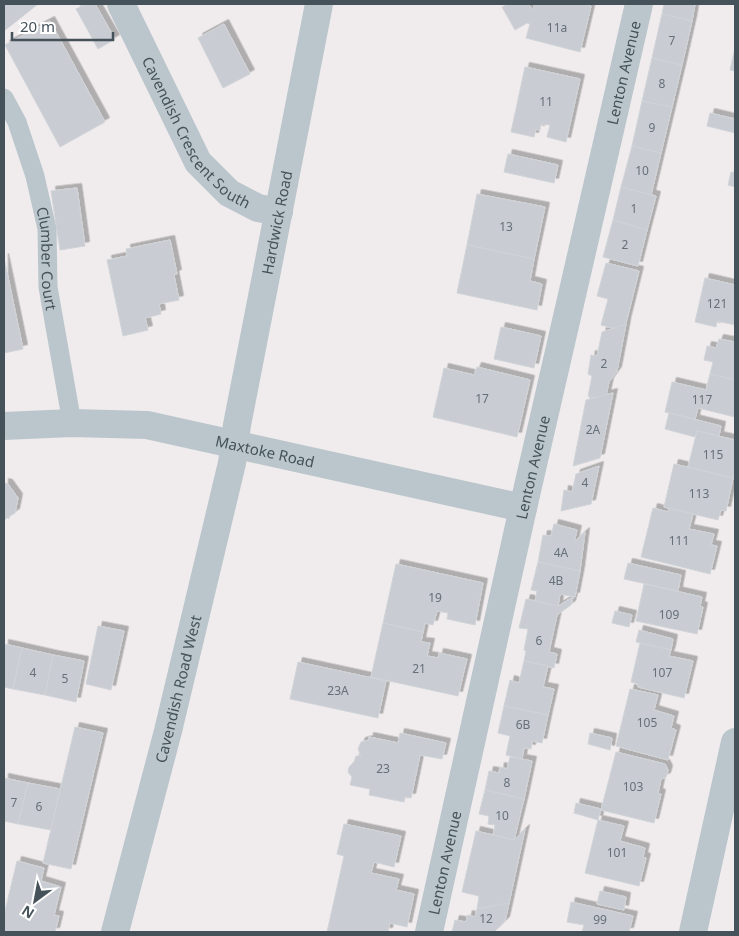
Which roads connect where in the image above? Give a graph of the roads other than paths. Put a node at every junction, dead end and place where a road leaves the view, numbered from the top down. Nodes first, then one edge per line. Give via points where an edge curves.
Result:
1 (121, 4) edge
2 (319, 4) edge
3 (639, 4) edge
4 (4, 98) edge
5 (279, 212) junction
6 (72, 423) junction
7 (4, 426) edge
8 (234, 444) junction
9 (523, 508) junction
10 (735, 742) edge
11 (115, 932) edge
12 (429, 932) edge
13 (693, 932) edge

1 - 5 street, Cavendish Crescent South via 198,162 229,193 258,208
2 - 5 street, Hardwick Road
3 - 9 street, Lenton Avenue
4 - 6 lane, Clumber Court via 17,122 35,176 47,229 48,287
5 - 8 street, Hardwick Road
6 - 7 street, Maxtoke Road
6 - 8 street, Maxtoke Road via 147,425
8 - 9 street, Maxtoke Road
8 - 11 street, Cavendish Road West via 168,731
9 - 12 street, Lenton Avenue
10 - 13 street

